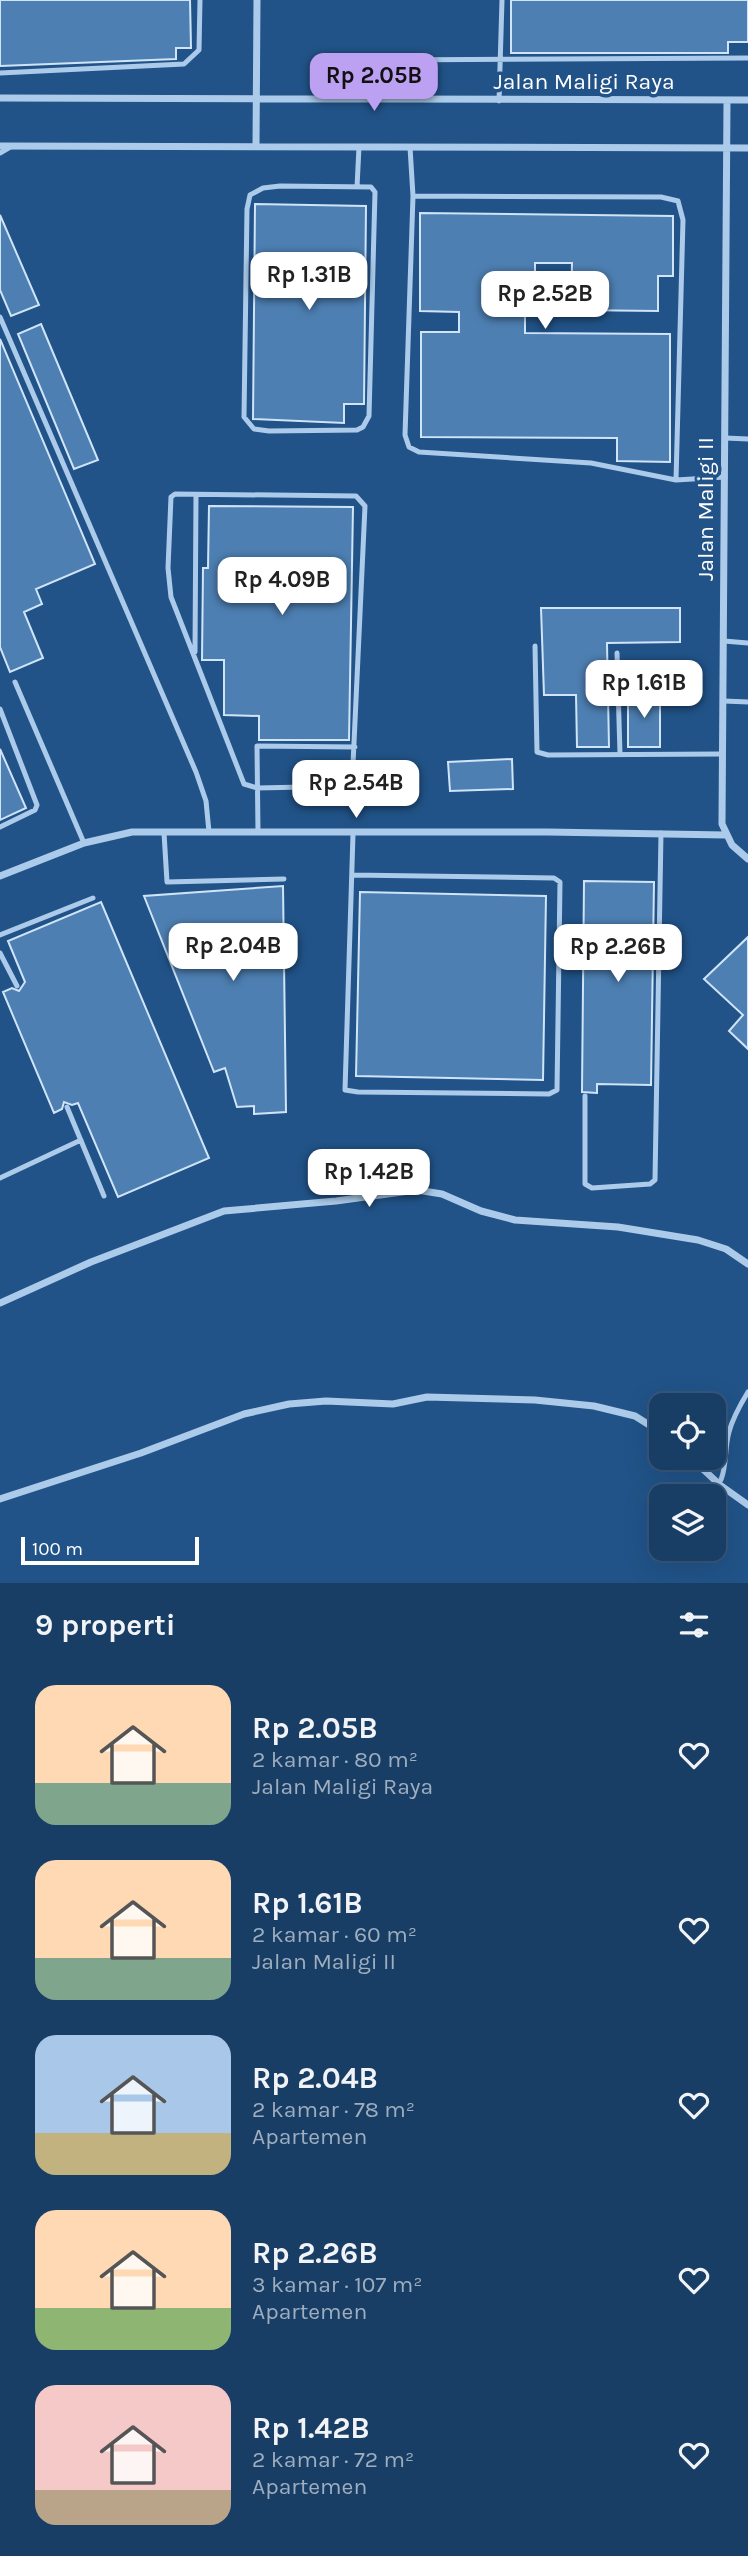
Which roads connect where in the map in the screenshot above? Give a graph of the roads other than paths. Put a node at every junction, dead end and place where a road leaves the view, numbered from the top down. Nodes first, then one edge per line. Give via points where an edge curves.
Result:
1 (200, 0) edge
2 (257, 0) edge
3 (502, 0) edge
4 (748, 58) edge
5 (500, 59) junction
6 (390, 60) dead end
7 (0, 73) edge
8 (255, 97) junction
9 (0, 98) edge
10 (748, 100) edge
11 (499, 101) junction
12 (727, 101) junction
13 (0, 146) edge
14 (13, 146) junction
15 (256, 146) junction
16 (359, 147) junction
17 (410, 147) junction
18 (748, 148) edge
19 (727, 149) junction
20 (0, 153) edge
21 (357, 187) junction
22 (413, 196) junction
23 (0, 317) edge
24 (724, 438) junction
25 (748, 439) edge
26 (725, 477) junction
27 (676, 480) junction
28 (196, 495) junction
29 (724, 641) junction
30 (748, 643) edge
31 (535, 646) dead end
32 (617, 653) dead end
33 (195, 656) junction
34 (15, 682) dead end
35 (723, 701) junction
36 (748, 702) edge
37 (0, 709) edge
38 (355, 747) junction
39 (620, 754) junction
40 (722, 754) junction
41 (257, 788) junction
42 (0, 827) edge
43 (209, 832) junction
44 (258, 832) junction
45 (164, 833) junction
46 (660, 833) junction
47 (353, 834) junction
48 (725, 835) junction
49 (84, 843) junction
50 (748, 859) edge
51 (352, 875) junction
52 (0, 876) edge
53 (284, 879) dead end
54 (93, 898) dead end
55 (0, 935) edge
56 (0, 953) edge
57 (17, 986) dead end
58 (585, 1096) dead end
59 (67, 1107) dead end
60 (81, 1140) junction
61 (0, 1178) edge
62 (104, 1196) dead end
63 (748, 1264) edge
64 (0, 1303) edge
65 (748, 1392) edge
66 (649, 1425) edge
67 (704, 1470) edge
68 (719, 1484) edge
69 (720, 1484) edge
70 (726, 1489) edge
71 (0, 1499) edge
72 (748, 1505) edge

1 - 7 lane via 199,50 184,64
2 - 8 street
3 - 5 lane
4 - 5 lane
5 - 6 lane
5 - 11 lane
8 - 9 street, Jalan Maligi Raya
8 - 11 street, Jalan Maligi Raya
8 - 15 street
10 - 12 street, Jalan Maligi Raya
11 - 12 street, Jalan Maligi Raya
12 - 19 street, Jalan Maligi II
13 - 14 street
14 - 15 street
14 - 20 lane
15 - 16 street
16 - 17 street
16 - 21 lane
17 - 19 street
17 - 22 lane
18 - 19 street
19 - 24 street, Jalan Maligi II
21 - 21 lane via 280,186 250,195 243,407 244,417 254,429 357,430 369,416 376,197 371,187
22 - 27 lane via 405,435 409,447 419,452 590,463
22 - 27 lane via 661,197 678,201 683,220
23 - 43 lane via 196,772 206,801
24 - 25 lane
24 - 26 street, Jalan Maligi II
26 - 27 lane
26 - 29 street, Jalan Maligi II
28 - 33 lane
28 - 33 lane via 172,497 168,540 168,585
28 - 38 lane via 356,496 362,500
29 - 30 lane
29 - 35 street, Jalan Maligi II
31 - 39 lane via 537,752
32 - 39 lane
33 - 41 lane via 239,775 244,784
34 - 49 lane
35 - 36 lane
35 - 40 street, Jalan Maligi II
37 - 42 lane via 37,805
38 - 41 lane via 354,781 348,788
38 - 41 lane via 257,746
39 - 40 lane
40 - 48 street, Jalan Maligi II
41 - 44 lane
43 - 44 street
43 - 45 street
44 - 47 street
45 - 49 street via 132,832
45 - 53 lane via 167,882
46 - 47 street
46 - 48 street
46 - 58 lane via 655,1180 650,1184 592,1188 585,1184
47 - 51 lane
48 - 50 street
49 - 52 street
51 - 51 lane via 554,878 560,882 557,1090 549,1094 345,1090
54 - 55 lane
56 - 57 lane
59 - 60 lane
60 - 61 lane
60 - 62 lane
63 - 64 street via 726,1249 698,1240 618,1227 515,1220 417,1190 224,1211
65 - 69 lane via 728,1434
66 - 71 street via 635,1416 594,1406 535,1400 427,1397 393,1404 289,1404 244,1413
67 - 68 street
70 - 72 street

